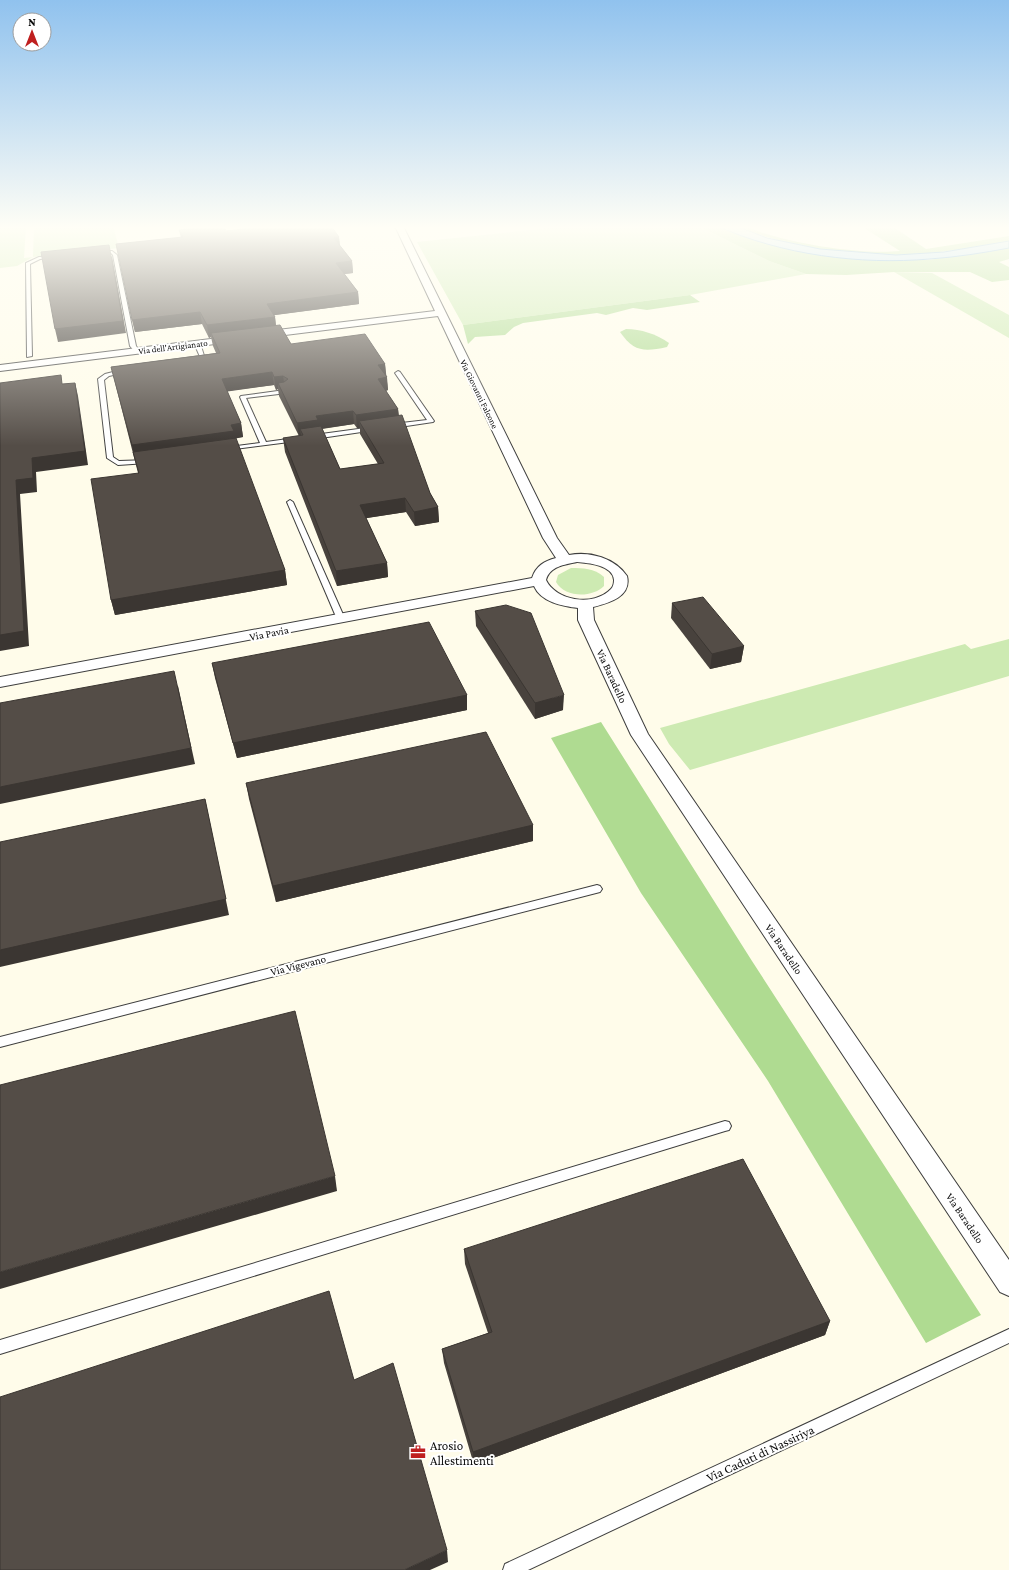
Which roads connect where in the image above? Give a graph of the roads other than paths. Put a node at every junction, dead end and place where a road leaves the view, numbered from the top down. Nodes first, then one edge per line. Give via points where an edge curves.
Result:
1 (28, 299) edge
2 (124, 299) edge
3 (434, 299) edge
4 (440, 313) junction
5 (197, 344) junction
6 (137, 351) junction
7 (29, 356) dead end
8 (189, 363) edge
9 (0, 368) edge
10 (135, 370) edge
11 (398, 373) dead end
12 (285, 392) edge
13 (386, 427) edge
14 (378, 428) edge
15 (310, 438) edge
16 (302, 439) edge
17 (264, 444) junction
18 (225, 450) edge
19 (154, 460) edge
20 (290, 502) dead end
21 (564, 559) junction
22 (537, 581) junction
23 (584, 603) junction
24 (341, 619) junction
25 (0, 682) edge
26 (597, 889) dead end
27 (0, 1042) edge
28 (725, 1126) dead end
29 (1009, 1283) edge
30 (1009, 1336) edge
31 (0, 1347) edge
32 (511, 1570) edge

1 - 7 lane
2 - 6 lane via 133,346
3 - 4 street, Via Giovanni Falcone
4 - 5 street, Via dell'Artigianato
4 - 21 street, Via Giovanni Falcone via 550,538
5 - 6 street, Via dell'Artigianato
5 - 8 lane via 204,361
6 - 9 street, Via dell'Artigianato
10 - 19 lane via 107,375 101,379 110,458 118,463
11 - 13 lane via 432,421
12 - 17 lane via 243,397
14 - 15 lane
16 - 17 lane
17 - 18 lane
20 - 24 lane
21 - 22 street via 552,562 544,568 538,574
21 - 23 street via 604,562 620,575 622,583 611,597
22 - 23 street via 541,589 553,597 571,603
22 - 24 street, Via Pavia
23 - 29 street, Via Baradello via 586,620 640,735
24 - 25 street, Via Pavia
26 - 27 lane, Via Vigevano
28 - 31 lane
30 - 32 lane, Via Caduti di Nassiriya

